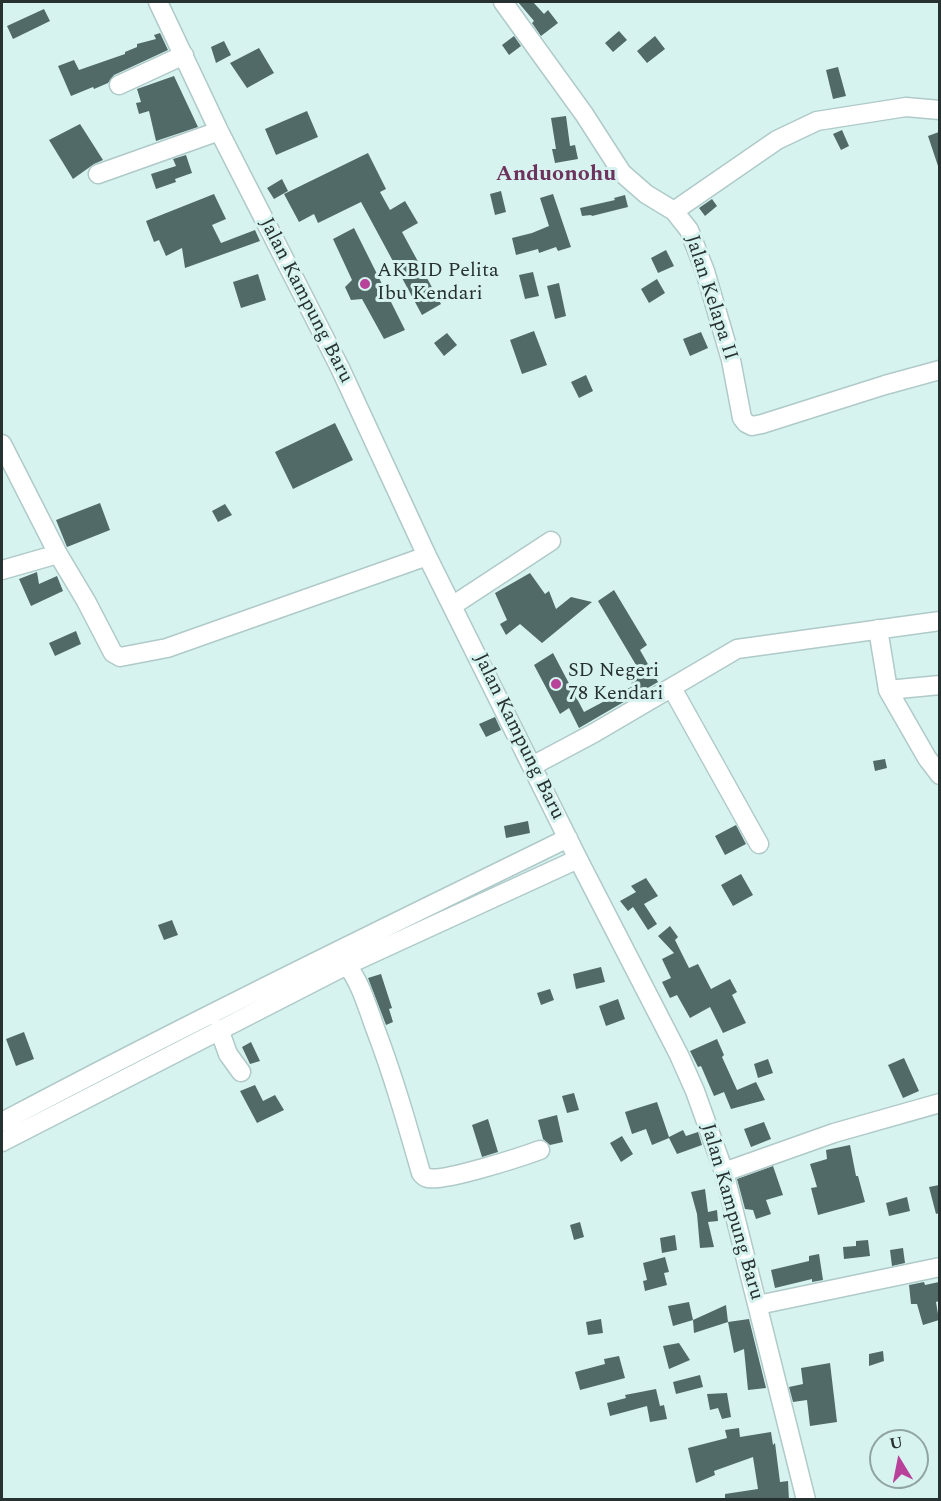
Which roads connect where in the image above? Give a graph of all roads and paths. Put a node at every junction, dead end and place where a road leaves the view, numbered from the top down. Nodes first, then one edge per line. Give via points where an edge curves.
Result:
1 (158, 2) edge
2 (503, 2) edge
3 (184, 55) junction
4 (119, 85) dead end
5 (939, 110) edge
6 (219, 131) junction
7 (98, 174) dead end
8 (674, 211) junction
9 (939, 370) edge
10 (2, 444) edge
11 (551, 542) dead end
12 (58, 554) junction
13 (427, 556) junction
14 (2, 570) edge
15 (452, 606) junction
16 (939, 621) edge
17 (879, 629) junction
18 (939, 685) edge
19 (672, 687) junction
20 (888, 690) junction
21 (933, 757) edge
22 (532, 766) junction
23 (939, 775) edge
24 (568, 838) junction
25 (759, 844) dead end
26 (578, 859) junction
27 (347, 965) junction
28 (219, 1029) junction
29 (241, 1072) dead end
30 (939, 1102) edge
31 (2, 1122) edge
32 (2, 1142) edge
33 (540, 1150) dead end
34 (724, 1172) junction
35 (939, 1266) edge
36 (758, 1305) junction
37 (806, 1500) edge

1 - 3 street, Jalan Kampung Baru
2 - 8 street, Jalan Kelapa II via 589,120 622,173
3 - 4 street
3 - 6 street, Jalan Kampung Baru
5 - 8 street via 906,107 817,121 777,140
6 - 7 street
6 - 13 street, Jalan Kampung Baru via 340,368
8 - 9 street, Jalan Kelapa II via 689,230 705,271 746,423 762,424
10 - 12 street
11 - 15 street
12 - 13 street via 113,653 120,657 167,648
12 - 14 street
13 - 15 street, Jalan Kampung Baru
15 - 22 street, Jalan Kampung Baru
16 - 17 street
17 - 19 street via 737,649
17 - 20 street
18 - 20 street
19 - 22 street
19 - 25 street
20 - 21 street
21 - 23 street
22 - 24 street, Jalan Kampung Baru
24 - 26 street, Jalan Kampung Baru
24 - 31 street
26 - 27 street
26 - 34 street, Jalan Kampung Baru via 679,1055
27 - 28 street
27 - 33 street via 381,1043 424,1177 441,1178
28 - 29 street via 228,1054
28 - 32 street
30 - 34 street via 834,1133
34 - 36 street, Jalan Kampung Baru
35 - 36 street
36 - 37 street, Jalan Kampung Baru

